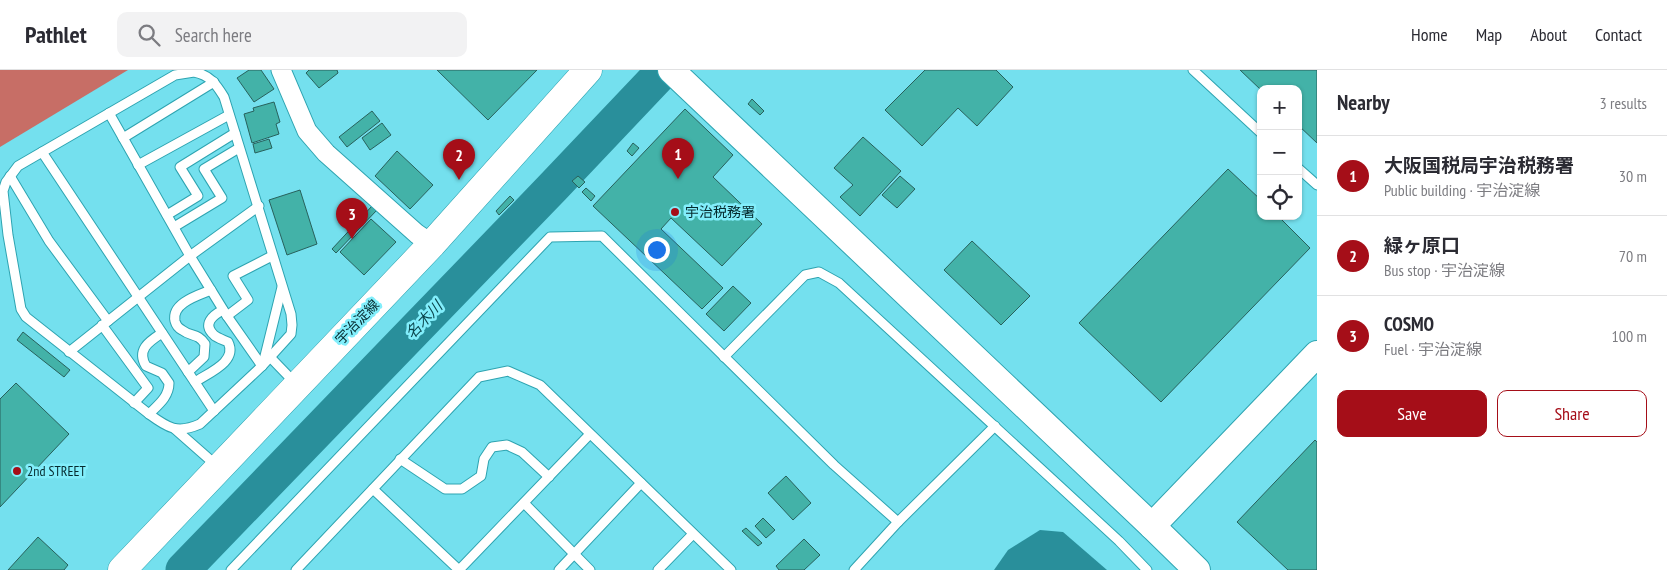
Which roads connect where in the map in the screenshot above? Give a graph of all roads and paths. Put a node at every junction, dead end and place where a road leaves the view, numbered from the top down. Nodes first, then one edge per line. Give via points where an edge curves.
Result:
1 (281, 70) edge
2 (588, 70) edge
3 (1193, 70) edge
4 (676, 75) edge
5 (214, 82) junction
6 (109, 113) junction
7 (229, 114) junction
8 (1258, 130) edge
9 (235, 133) junction
10 (123, 138) junction
11 (239, 148) junction
12 (42, 152) junction
13 (138, 165) junction
14 (1302, 172) edge
15 (10, 176) junction
16 (1317, 185) edge
17 (258, 206) junction
18 (167, 215) junction
19 (174, 227) junction
20 (432, 244) junction
21 (190, 256) junction
22 (272, 256) junction
23 (282, 287) junction
24 (211, 290) junction
25 (139, 297) junction
26 (225, 313) junction
27 (105, 323) junction
28 (162, 332) junction
29 (69, 352) junction
30 (1317, 354) edge
31 (270, 357) junction
32 (724, 357) junction
33 (262, 366) junction
34 (188, 372) junction
35 (195, 382) junction
36 (297, 385) junction
37 (134, 403) junction
38 (214, 411) junction
39 (149, 414) junction
40 (995, 426) junction
41 (175, 429) junction
42 (590, 434) junction
43 (400, 459) junction
44 (219, 468) junction
45 (549, 477) junction
46 (641, 482) junction
47 (373, 488) junction
48 (524, 503) junction
49 (898, 522) junction
50 (1152, 526) junction
51 (694, 534) junction
52 (574, 555) junction
53 (122, 570) edge
54 (231, 570) edge
55 (296, 570) edge
56 (459, 570) edge
57 (559, 570) edge
58 (590, 570) edge
59 (658, 570) edge
60 (731, 570) edge
61 (854, 570) edge
62 (1147, 570) edge
63 (1197, 570) edge

1 - 20 street via 307,130 326,153
2 - 20 main road, 宇治淀線
3 - 8 lane
4 - 50 street
5 - 6 lane via 201,73 175,74
5 - 7 lane via 224,97
5 - 10 lane
6 - 10 lane
6 - 12 lane
7 - 9 lane
7 - 13 lane
9 - 11 lane
9 - 18 lane via 180,167 198,196
10 - 13 lane
11 - 17 lane
11 - 19 lane via 204,169 222,198
12 - 15 lane via 18,166
12 - 25 lane
13 - 18 lane
14 - 16 lane
15 - 27 lane via 49,241
15 - 29 lane via 3,192 21,309 32,323
17 - 21 lane
17 - 22 lane
18 - 19 lane
19 - 21 lane
20 - 36 main road, 宇治淀線
21 - 24 lane
21 - 25 lane
22 - 23 lane
22 - 26 lane via 233,276 248,300
23 - 31 lane via 291,314 291,334
23 - 33 lane
24 - 26 lane
24 - 34 lane via 186,300 174,317 181,330 205,344 204,357
25 - 27 lane
25 - 28 lane
26 - 33 lane
26 - 35 lane via 213,316 209,323 215,336 228,342 230,354 224,363
27 - 29 lane
27 - 37 lane via 148,388
28 - 34 lane
28 - 39 lane via 142,350 146,366 162,374 169,383 166,396
29 - 37 lane
30 - 50 street
31 - 33 lane
31 - 36 lane
32 - 40 lane via 805,275 819,272 839,282
32 - 49 lane via 834,465
32 - 54 lane via 602,236 550,237
33 - 38 lane
34 - 35 lane
35 - 38 lane
36 - 44 main road, 宇治淀線
37 - 39 lane
38 - 41 lane via 200,424 188,429
39 - 41 lane via 164,426
40 - 49 lane
40 - 62 lane
41 - 44 lane
42 - 43 lane via 540,385 508,371 479,377
42 - 45 lane
42 - 46 lane
43 - 45 lane via 445,489 462,489 481,476 484,459 492,447 507,445 522,452
43 - 47 lane
44 - 53 main road, 宇治淀線
45 - 48 lane
46 - 51 lane
46 - 52 lane
47 - 55 lane
47 - 56 lane
48 - 52 lane
48 - 56 lane
49 - 61 lane
50 - 63 street
51 - 59 lane
51 - 60 lane
52 - 57 lane
52 - 58 lane

